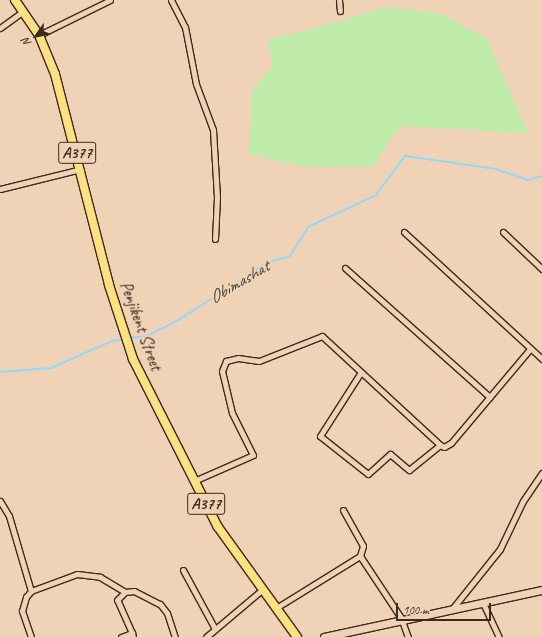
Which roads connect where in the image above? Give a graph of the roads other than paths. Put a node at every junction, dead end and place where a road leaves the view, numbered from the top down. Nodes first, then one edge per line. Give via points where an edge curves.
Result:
1 (15, 0) edge
2 (110, 0) edge
3 (171, 0) edge
4 (339, 0) edge
5 (24, 11) junction
6 (340, 11) dead end
7 (0, 28) edge
8 (39, 35) junction
9 (81, 169) junction
10 (0, 189) edge
11 (404, 232) dead end
12 (503, 232) dead end
13 (215, 239) dead end
14 (345, 268) dead end
15 (542, 269) edge
16 (530, 349) junction
17 (542, 359) edge
18 (361, 372) junction
19 (490, 397) junction
20 (440, 445) junction
21 (542, 473) edge
22 (194, 481) junction
23 (0, 501) edge
24 (342, 510) dead end
25 (360, 556) junction
26 (183, 570) dead end
27 (263, 589) junction
28 (542, 590) edge
29 (31, 591) junction
30 (125, 592) junction
31 (483, 603) junction
32 (276, 608) junction
33 (452, 609) junction
34 (401, 618) junction
35 (215, 629) junction
36 (133, 635) edge
37 (31, 637) edge
38 (121, 637) edge
39 (175, 637) edge
40 (206, 637) edge
41 (297, 637) edge
42 (324, 637) edge
43 (408, 637) edge
44 (500, 637) edge

1 - 5 main road, Penjikent Street / A377
2 - 8 street
3 - 13 street via 185,27 196,84 214,130 217,197
4 - 6 street
5 - 7 street
5 - 8 main road, Penjikent Street / A377
8 - 9 main road, Penjikent Street / A377 via 56,74
9 - 10 street
9 - 22 main road, Penjikent Street / A377 via 118,315 133,359
11 - 16 street
12 - 15 street
14 - 19 street
16 - 17 street
16 - 19 street
18 - 20 street
18 - 20 street via 320,436 368,474 390,454 409,470
18 - 22 street via 322,336 259,361 251,362 238,358 226,361 222,371 232,413 253,455
19 - 20 street via 451,443 444,447
21 - 33 street via 523,501 500,549
22 - 27 main road, Penjikent Street / A377 via 218,527
23 - 29 street via 9,516
24 - 25 street via 363,546
25 - 32 street
25 - 34 street
26 - 35 street
27 - 32 main road, Penjikent Street / A377
27 - 35 street
28 - 31 main road
29 - 30 street via 77,574 100,577
29 - 37 street via 26,597 22,611
30 - 36 street via 117,600
30 - 39 street via 134,591 160,604 167,613
31 - 33 main road
31 - 44 street
32 - 41 main road, Penjikent Street / A377
33 - 34 main road
34 - 42 main road
34 - 43 street
35 - 40 street
36 - 38 street

